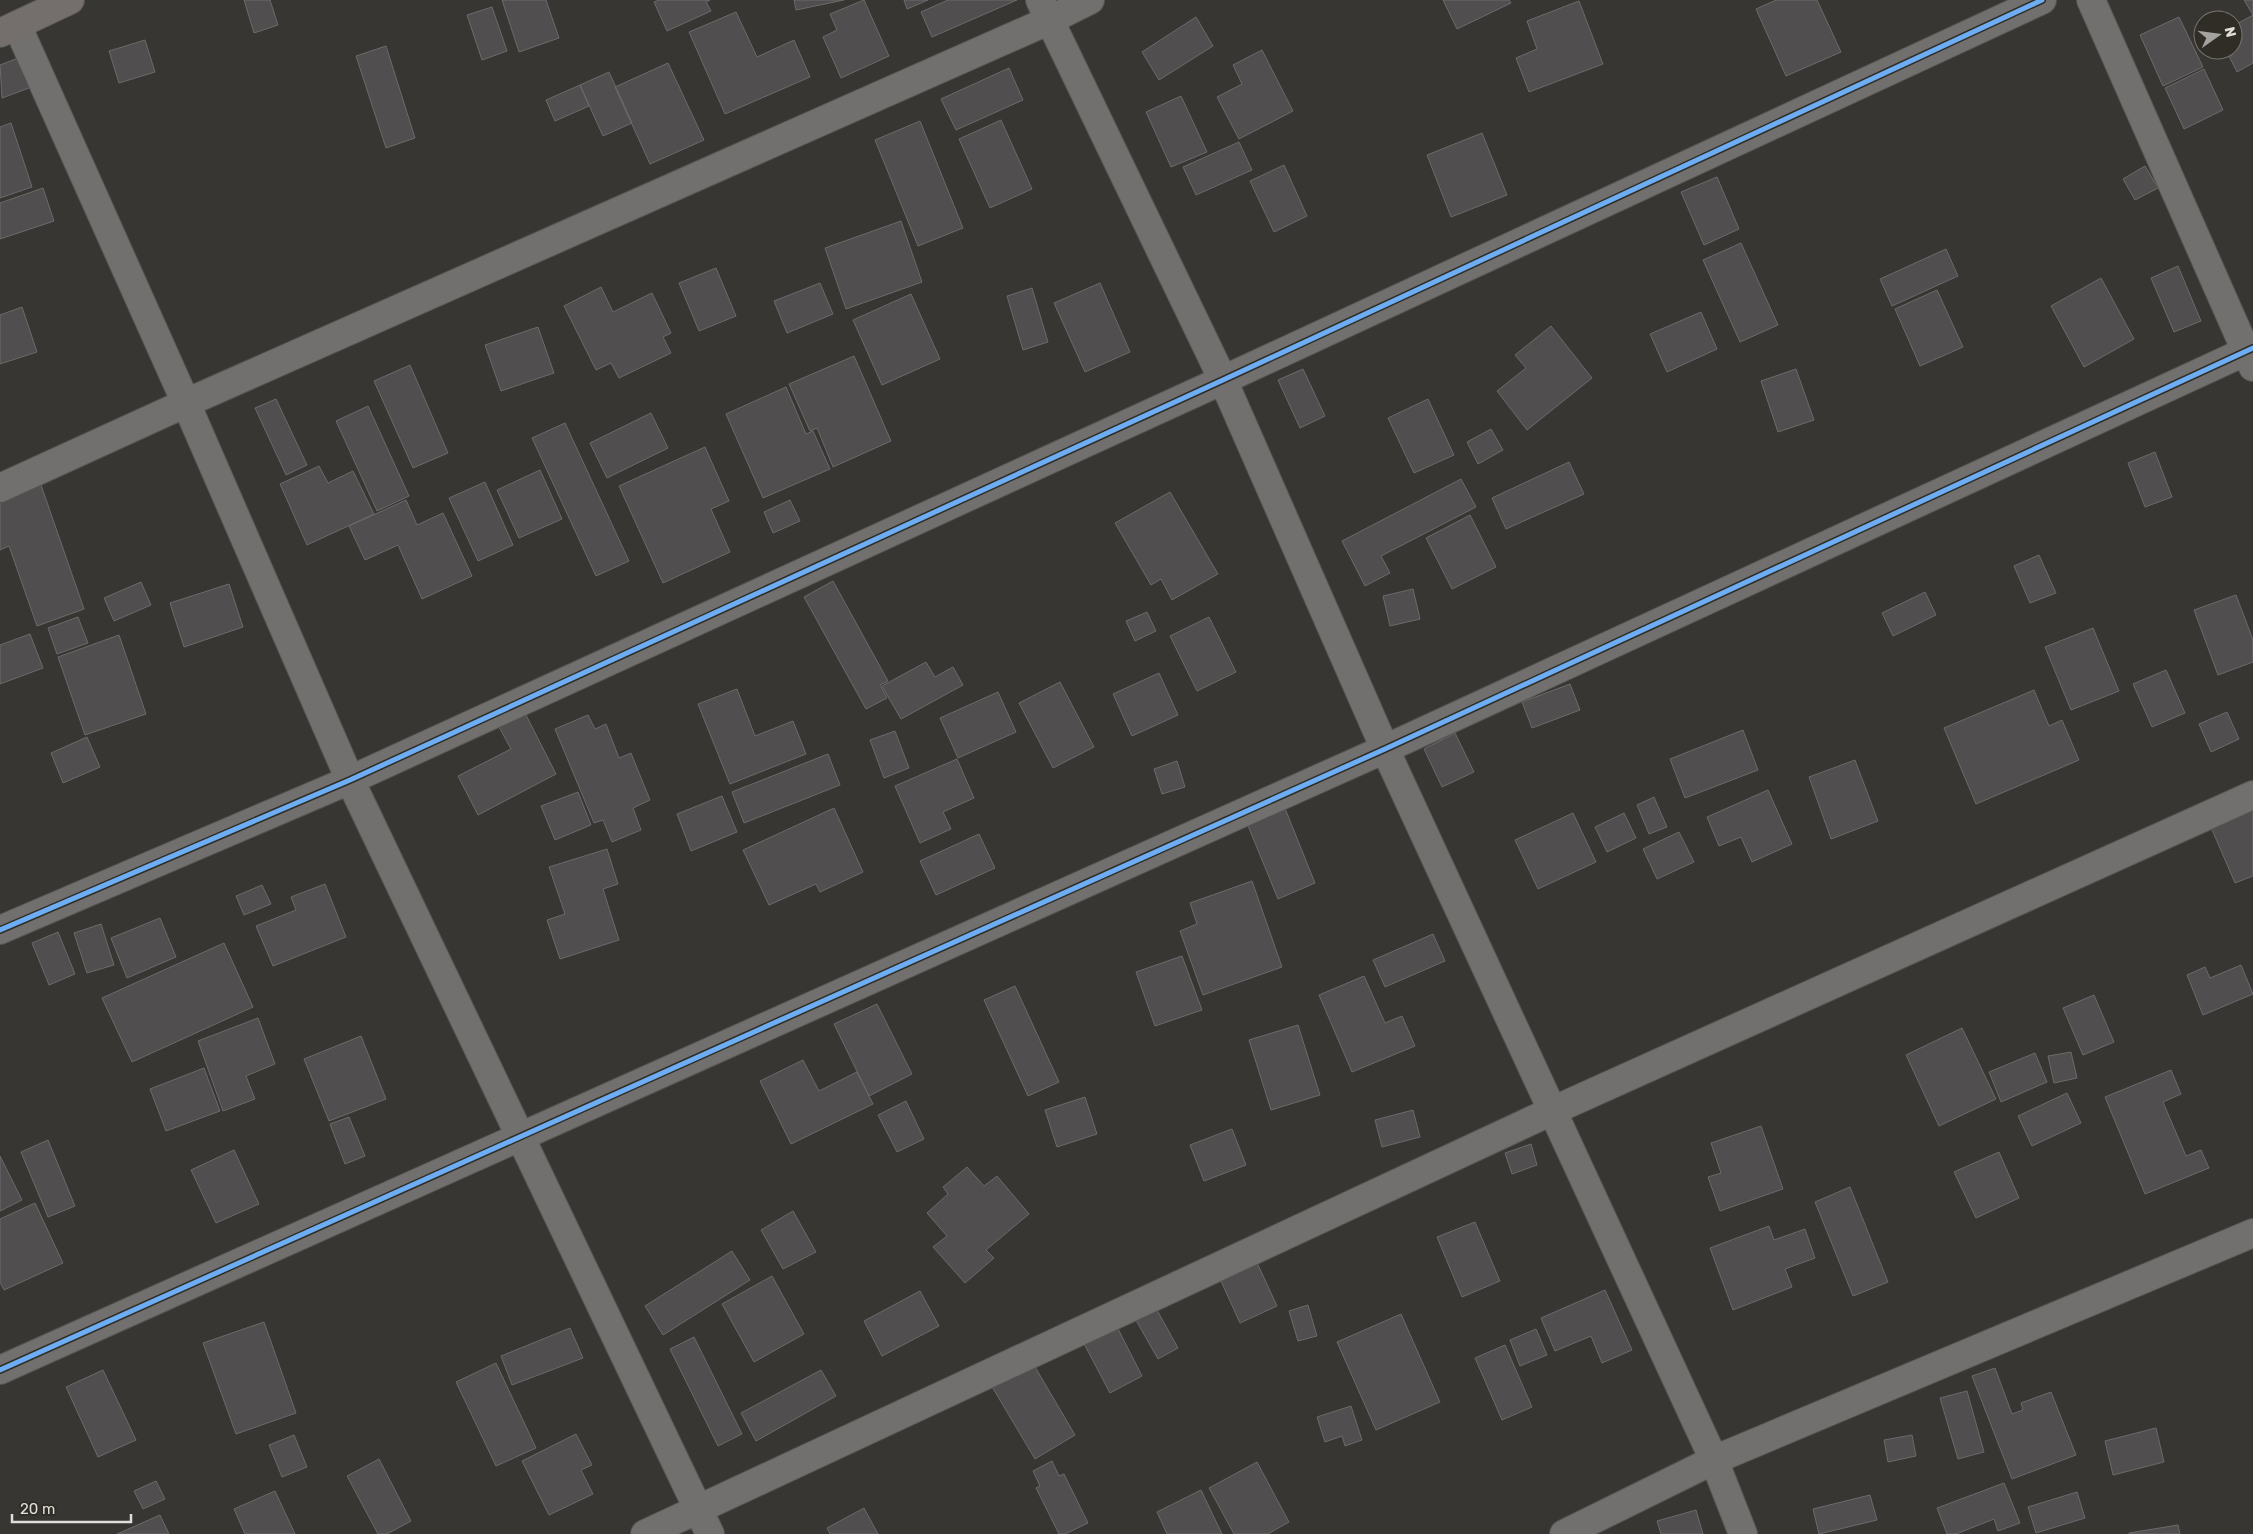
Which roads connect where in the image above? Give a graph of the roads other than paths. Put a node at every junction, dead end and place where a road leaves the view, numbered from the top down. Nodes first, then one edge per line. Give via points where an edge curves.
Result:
1 (68, 0) edge
2 (1090, 0) edge
3 (2042, 0) edge
4 (2091, 0) edge
5 (1045, 10) edge
6 (8, 29) edge
7 (2251, 356) edge
8 (1223, 380) junction
9 (186, 403) junction
10 (0, 488) edge
11 (1385, 749) junction
12 (350, 780) junction
13 (2253, 795) edge
14 (0, 930) edge
15 (1552, 1111) junction
16 (520, 1135) junction
17 (2253, 1234) edge
18 (0, 1370) edge
19 (1714, 1460) junction
20 (705, 1522) edge
21 (645, 1534) edge
22 (1564, 1534) edge
23 (1743, 1534) edge

1 - 6 street
2 - 5 street
3 - 8 street
4 - 7 street
5 - 8 street
5 - 9 street
6 - 9 street
7 - 11 street
8 - 11 street
8 - 12 street
9 - 10 street
9 - 12 street
11 - 15 street
11 - 16 street
12 - 14 street
12 - 16 street
13 - 15 street
15 - 19 street
15 - 20 street
16 - 18 street
16 - 20 street
17 - 19 street
19 - 22 street
19 - 23 street
20 - 21 street

